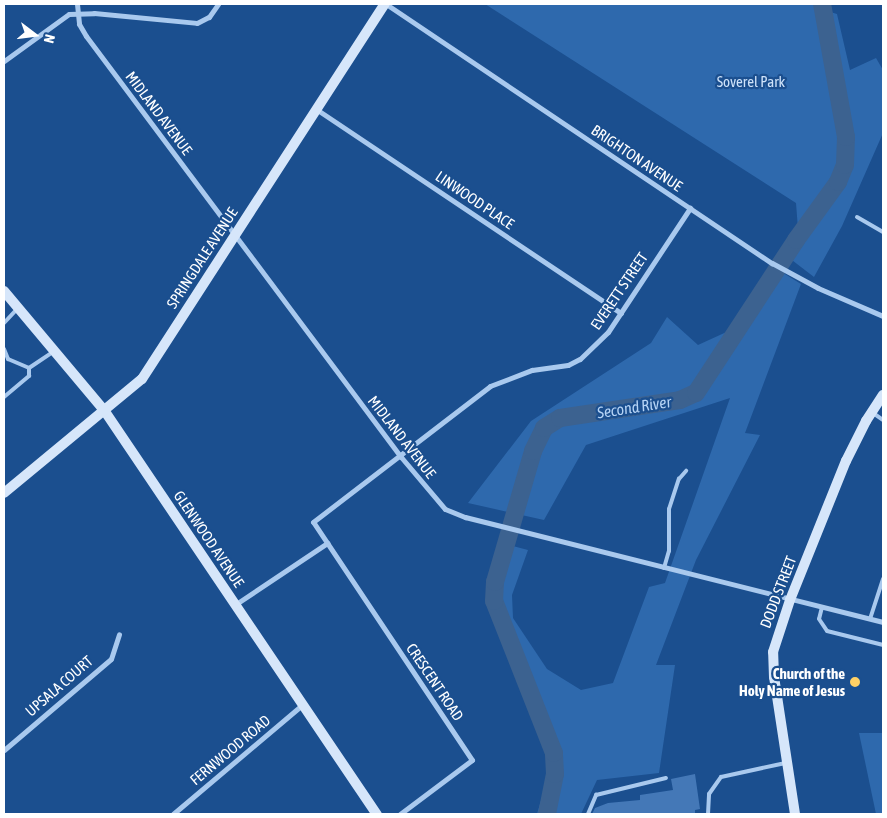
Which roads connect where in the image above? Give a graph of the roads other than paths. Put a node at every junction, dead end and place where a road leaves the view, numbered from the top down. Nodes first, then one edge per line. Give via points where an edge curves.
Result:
1 (77, 4) edge
2 (218, 4) edge
3 (385, 4) edge
4 (77, 12) junction
5 (4, 61) edge
6 (316, 108) junction
7 (690, 208) junction
8 (858, 217) dead end
9 (883, 232) edge
10 (234, 235) junction
11 (4, 290) edge
12 (18, 308) junction
13 (621, 313) junction
14 (883, 316) edge
15 (4, 323) edge
16 (4, 349) edge
17 (54, 351) junction
18 (29, 368) junction
19 (883, 395) edge
20 (4, 397) edge
21 (104, 410) junction
22 (871, 412) junction
23 (883, 420) edge
24 (401, 457) junction
25 (686, 471) dead end
26 (4, 493) edge
27 (327, 543) junction
28 (664, 568) junction
29 (883, 579) edge
30 (790, 600) junction
31 (236, 604) junction
32 (822, 607) junction
33 (870, 619) junction
34 (883, 622) edge
35 (119, 634) dead end
36 (883, 645) edge
37 (303, 704) junction
38 (4, 750) edge
39 (787, 762) junction
40 (666, 778) dead end
41 (173, 814) edge
42 (377, 814) edge
43 (400, 814) edge
44 (588, 814) edge
45 (708, 814) edge
46 (795, 814) edge

1 - 4 street
2 - 4 street via 209,17 197,24
3 - 6 street, SPRINGDALE AVENUE
3 - 7 street, BRIGHTON AVENUE
4 - 5 street via 62,18
4 - 10 street, MIDLAND AVENUE via 86,36
6 - 10 street, SPRINGDALE AVENUE
6 - 13 street, LINWOOD PLACE
7 - 13 street, EVERETT STREET
7 - 14 street, BRIGHTON AVENUE via 786,272
8 - 9 lane
10 - 21 street, SPRINGDALE AVENUE via 142,379
10 - 24 street, MIDLAND AVENUE
11 - 12 street, GLENWOOD AVENUE
12 - 15 lane
12 - 17 street, GLENWOOD AVENUE
13 - 24 street, EVERETT STREET via 603,337 580,359 568,365 532,370 490,386
16 - 18 lane via 8,359
17 - 18 lane
17 - 21 street, GLENWOOD AVENUE
18 - 20 lane via 29,376
19 - 22 street, DODD STREET
21 - 26 street, SPRINGDALE AVENUE
21 - 31 street, GLENWOOD AVENUE
22 - 23 lane
22 - 30 street, DODD STREET via 852,448
24 - 27 street, EVERETT STREET via 313,522
24 - 28 street, MIDLAND AVENUE via 446,509
25 - 28 lane via 679,479 669,509 668,551
27 - 31 street
27 - 43 street, CRESCENT ROAD via 472,760
28 - 30 street, MIDLAND AVENUE
29 - 33 lane
30 - 32 street, MIDLAND AVENUE
30 - 39 street, DODD STREET via 776,640 773,665
31 - 37 street, GLENWOOD AVENUE
32 - 33 street, MIDLAND AVENUE
32 - 36 lane via 819,619 826,631
33 - 34 street, MIDLAND AVENUE
35 - 38 street, UPSALA COURT via 110,659
37 - 41 street, FERNWOOD ROAD
37 - 42 street, GLENWOOD AVENUE
39 - 45 lane via 720,777 709,794
39 - 46 street, DODD STREET
40 - 44 lane via 596,795

